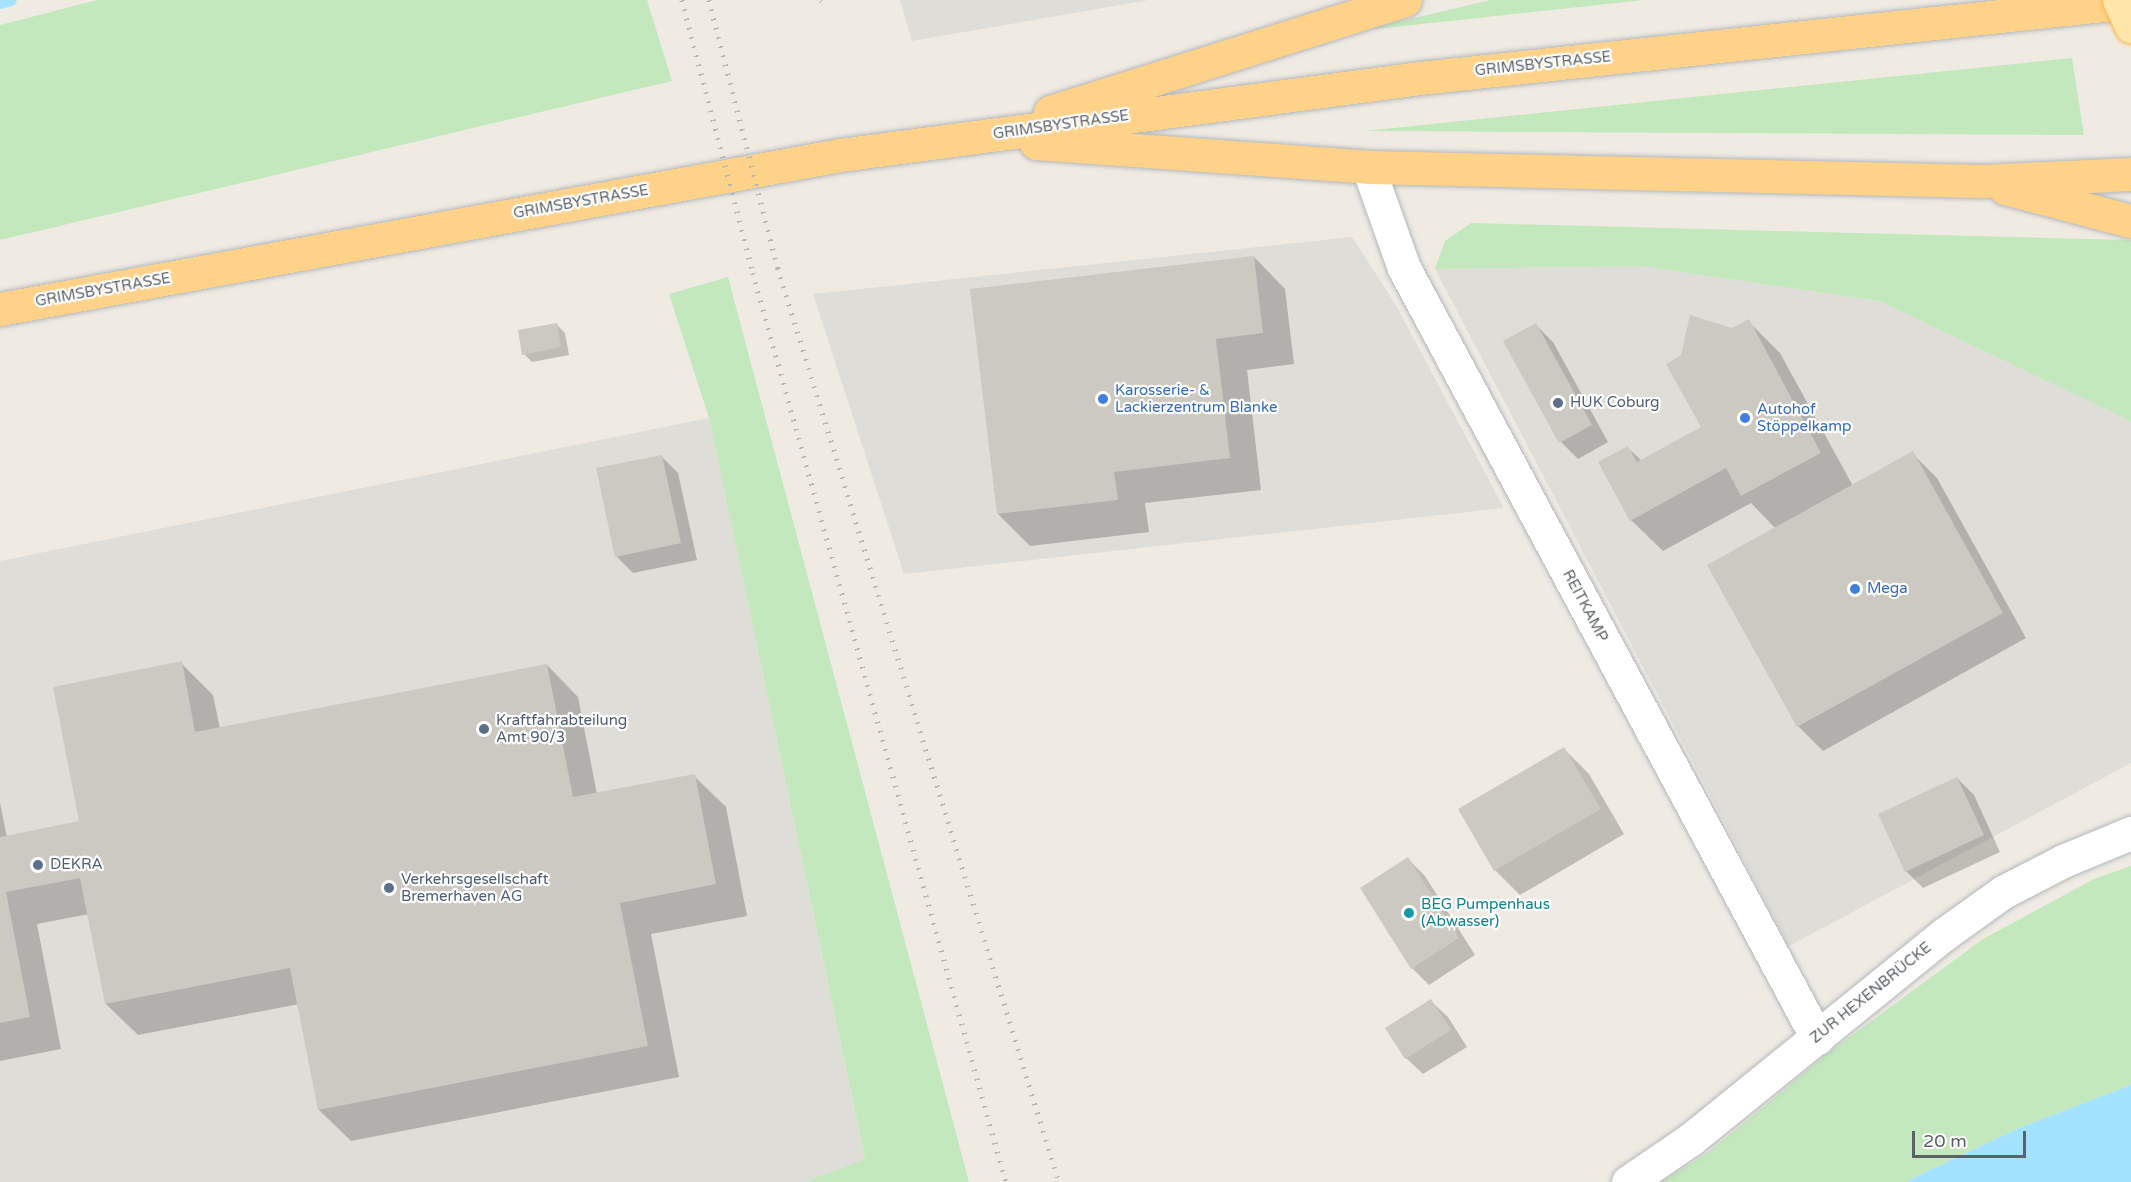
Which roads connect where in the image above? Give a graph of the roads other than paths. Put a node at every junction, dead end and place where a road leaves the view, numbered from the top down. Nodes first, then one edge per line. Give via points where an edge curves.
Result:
1 (1405, 0) edge
2 (2119, 0) edge
3 (2131, 2) edge
4 (2131, 26) edge
5 (965, 138) junction
6 (1368, 167) junction
7 (2131, 174) edge
8 (1983, 181) junction
9 (2131, 221) edge
10 (0, 309) edge
11 (2131, 833) edge
12 (1817, 1038) junction
13 (1628, 1182) edge

1 - 5 highway
2 - 4 main road, bridge
3 - 5 highway, GRIMSBYSTRASSE via 1420,78
5 - 6 highway
5 - 10 highway, GRIMSBYSTRASSE via 840,155
6 - 8 highway
6 - 12 street, REITKAMP via 1404,268
7 - 8 highway
8 - 9 highway
11 - 12 street, ZUR HEXENBRÜCKE via 2063,861 2003,892 1943,935
12 - 13 street, ZUR HEXENBRÜCKE via 1691,1139

